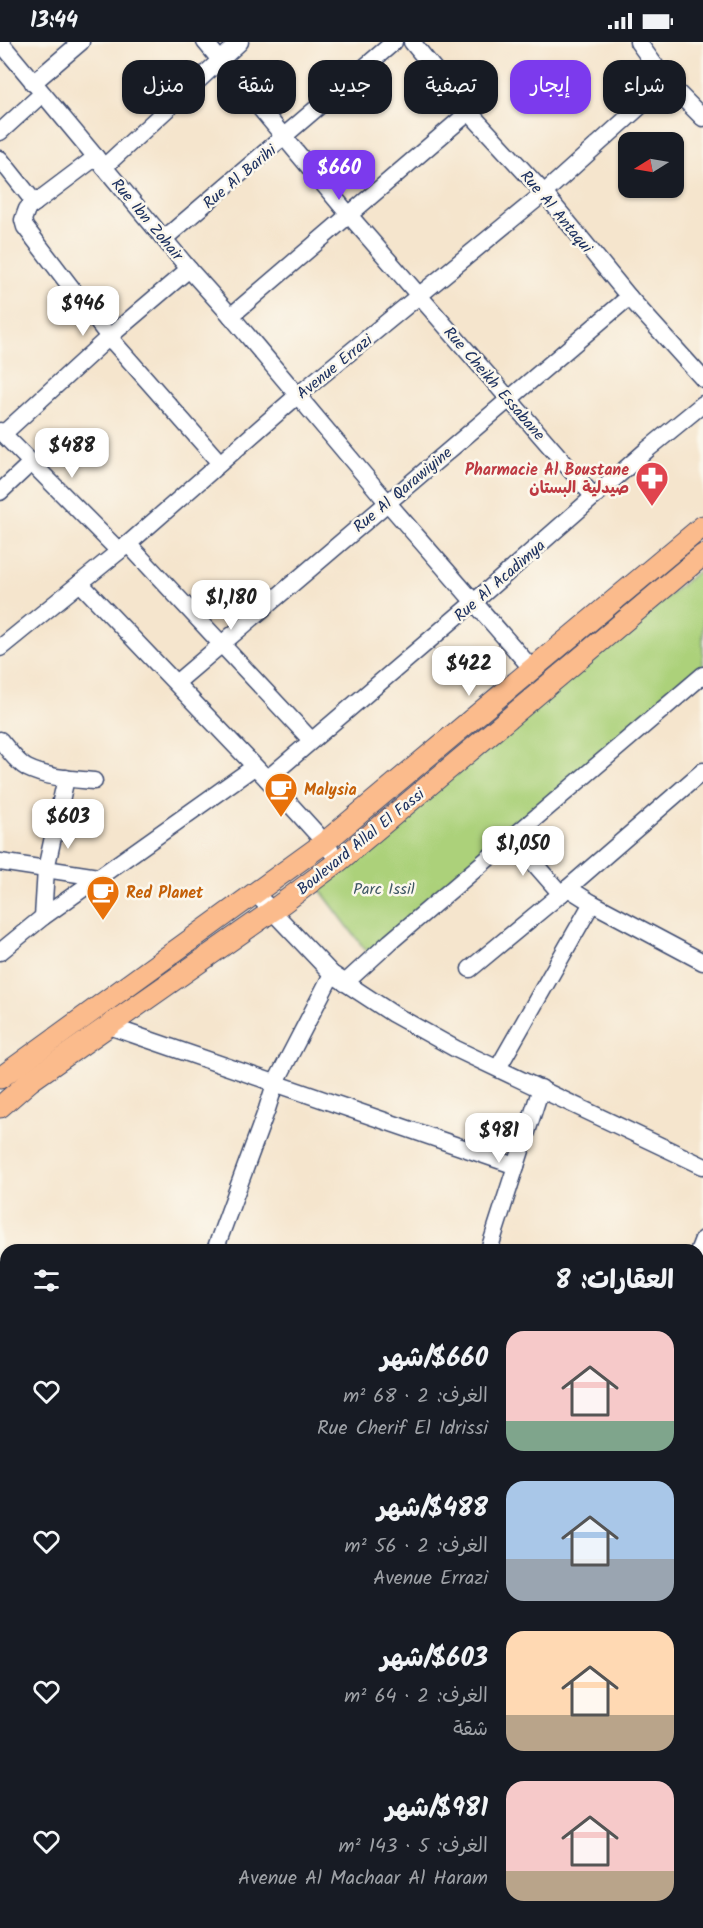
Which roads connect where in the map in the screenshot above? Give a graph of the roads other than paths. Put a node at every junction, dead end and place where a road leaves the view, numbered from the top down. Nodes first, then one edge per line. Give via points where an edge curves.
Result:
1 (0, 42) edge
2 (81, 42) edge
3 (205, 42) edge
4 (240, 42) edge
5 (394, 42) edge
6 (412, 42) edge
7 (638, 42) edge
8 (220, 59) junction
9 (427, 60) edge
10 (651, 60) edge
11 (38, 89) junction
12 (686, 101) edge
13 (467, 114) edge
14 (471, 114) edge
15 (632, 114) edge
16 (703, 118) edge
17 (0, 132) edge
18 (285, 136) junction
19 (0, 159) edge
20 (100, 162) junction
21 (544, 193) junction
22 (35, 203) junction
23 (349, 215) junction
24 (165, 238) junction
25 (189, 269) junction
26 (420, 296) junction
27 (628, 297) junction
28 (231, 316) junction
29 (109, 337) junction
30 (703, 379) edge
31 (298, 396) junction
32 (508, 398) junction
33 (703, 404) edge
34 (2, 433) edge
35 (32, 462) junction
36 (220, 463) junction
37 (0, 492) edge
38 (594, 497) junction
39 (387, 502) junction
40 (703, 526) edge
41 (123, 548) junction
42 (703, 555) edge
43 (80, 583) junction
44 (474, 602) junction
45 (220, 644) junction
46 (0, 648) edge
47 (533, 670) junction
48 (703, 675) edge
49 (176, 683) junction
50 (0, 740) edge
51 (310, 740) junction
52 (254, 767) junction
53 (703, 771) edge
54 (66, 778) junction
55 (267, 779) junction
56 (94, 781) dead end
57 (512, 838) junction
58 (324, 843) junction
59 (339, 861) junction
60 (0, 862) edge
61 (46, 869) junction
62 (98, 877) junction
63 (565, 891) junction
64 (256, 894) junction
65 (592, 903) junction
66 (272, 911) junction
67 (43, 917) junction
68 (0, 952) edge
69 (703, 962) edge
70 (470, 969) dead end
71 (338, 978) junction
72 (109, 1026) junction
73 (498, 1068) junction
74 (0, 1078) edge
75 (275, 1084) junction
76 (541, 1089) junction
77 (0, 1107) edge
78 (516, 1166) junction
79 (703, 1166) edge
80 (217, 1244) edge
81 (491, 1244) edge

1 - 11 street, Rue Ibn Zohair
2 - 11 street
3 - 8 street, Rue Cheikh Essabane
4 - 8 street
5 - 18 street, Rue Al Barihi
6 - 9 street, Rue Al Antaqui
7 - 10 street
8 - 18 street, Rue Cheikh Essabane
8 - 20 street
11 - 17 street
11 - 20 street, Rue Ibn Zohair
12 - 16 street
13 - 23 street
14 - 21 street, Rue Al Antaqui
15 - 21 street, Avenue Errazi
18 - 23 street, Rue Cheikh Essabane
18 - 24 street, Rue Al Barihi
19 - 22 street
20 - 22 street
20 - 24 street, Rue Ibn Zohair
21 - 26 street, Avenue Errazi
21 - 27 street, Rue Al Antaqui
22 - 29 street via 24,214 25,227
23 - 26 street, Rue Cheikh Essabane
23 - 28 street
24 - 25 street, Rue Ibn Zohair
25 - 28 street, Rue Ibn Zohair
25 - 29 street
26 - 31 street, Avenue Errazi
26 - 32 street, Rue Cheikh Essabane
27 - 30 street, Rue Al Antaqui
27 - 32 street, Rue Al Qarawiyine
28 - 31 street, Rue Ibn Zohair
29 - 34 street
29 - 36 street
31 - 36 street, Avenue Errazi
31 - 39 street, Rue Ibn Zohair
32 - 38 street, Rue Cheikh Essabane
32 - 39 street, Rue Al Qarawiyine
33 - 38 street, Rue Al Acadimya
34 - 35 street
35 - 37 street
35 - 41 street
36 - 41 street, Avenue Errazi
38 - 44 street, Rue Al Acadimya
39 - 44 street, Rue Ibn Zohair
39 - 45 street, Rue Al Qarawiyine
40 - 47 main road, Boulevard Allal El Fassi
41 - 43 street, Avenue Errazi
41 - 45 street
42 - 59 main road, Boulevard Allal El Fassi
43 - 46 street, Avenue Errazi
43 - 49 street
44 - 47 street, Rue Ibn Zohair
44 - 51 street, Rue Al Acadimya
45 - 49 street, Rue Al Qarawiyine
45 - 51 street
47 - 58 main road, Boulevard Allal El Fassi
48 - 57 street
49 - 52 street
50 - 54 street via 26,768
51 - 55 street, Rue Al Acadimya
52 - 55 street
52 - 62 street
53 - 63 street
54 - 56 street
54 - 61 street
55 - 58 street
57 - 63 street
57 - 71 street via 390,942
58 - 59 street
58 - 64 main road, Boulevard Allal El Fassi
59 - 66 main road, Boulevard Allal El Fassi
60 - 61 street
61 - 62 street
61 - 67 street
62 - 67 street
63 - 65 street
63 - 70 street
64 - 66 street
64 - 74 main road, Boulevard Allal El Fassi
65 - 69 street
65 - 73 street
66 - 71 street
66 - 72 main road, Boulevard Allal El Fassi
67 - 68 street
71 - 73 street via 402,1019
71 - 75 street
72 - 75 street
72 - 77 main road, Boulevard Allal El Fassi
73 - 76 street
75 - 78 street
75 - 80 street
76 - 78 street
76 - 79 street
78 - 81 street

